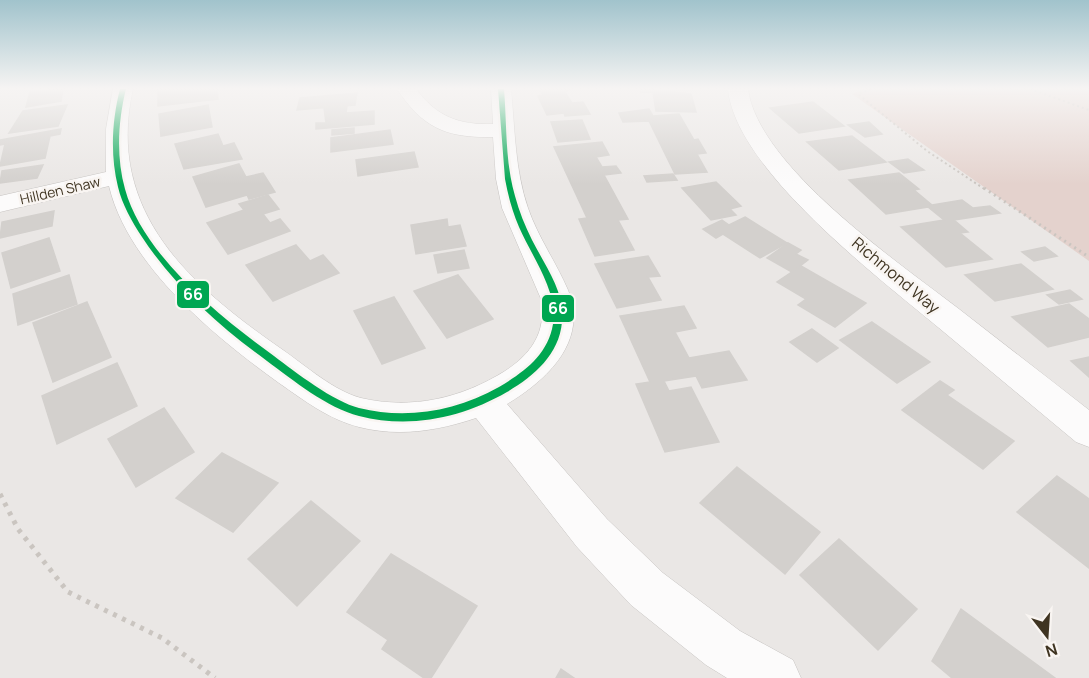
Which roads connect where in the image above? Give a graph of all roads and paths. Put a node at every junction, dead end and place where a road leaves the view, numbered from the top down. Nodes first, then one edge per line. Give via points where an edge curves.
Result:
1 (118, 121) edge
2 (434, 121) edge
3 (503, 121) edge
4 (747, 121) edge
5 (890, 121) edge
6 (503, 130) junction
7 (119, 176) junction
8 (0, 204) edge
9 (1089, 257) edge
10 (484, 402) junction
11 (1089, 431) edge
12 (0, 494) edge
13 (215, 678) edge
14 (775, 678) edge

1 - 7 street
2 - 6 street via 447,128
3 - 6 street
4 - 11 street, Richmond Way via 776,164 829,219
5 - 9 path via 927,151
6 - 10 street via 514,207 553,290 558,321 554,339 536,368
7 - 8 street, Hillden Shaw
7 - 10 street via 124,198 148,241 197,298 277,364 326,397 357,412 411,417 439,415
10 - 14 street via 585,524 647,589 723,648
12 - 13 path via 18,529 68,592 162,638

